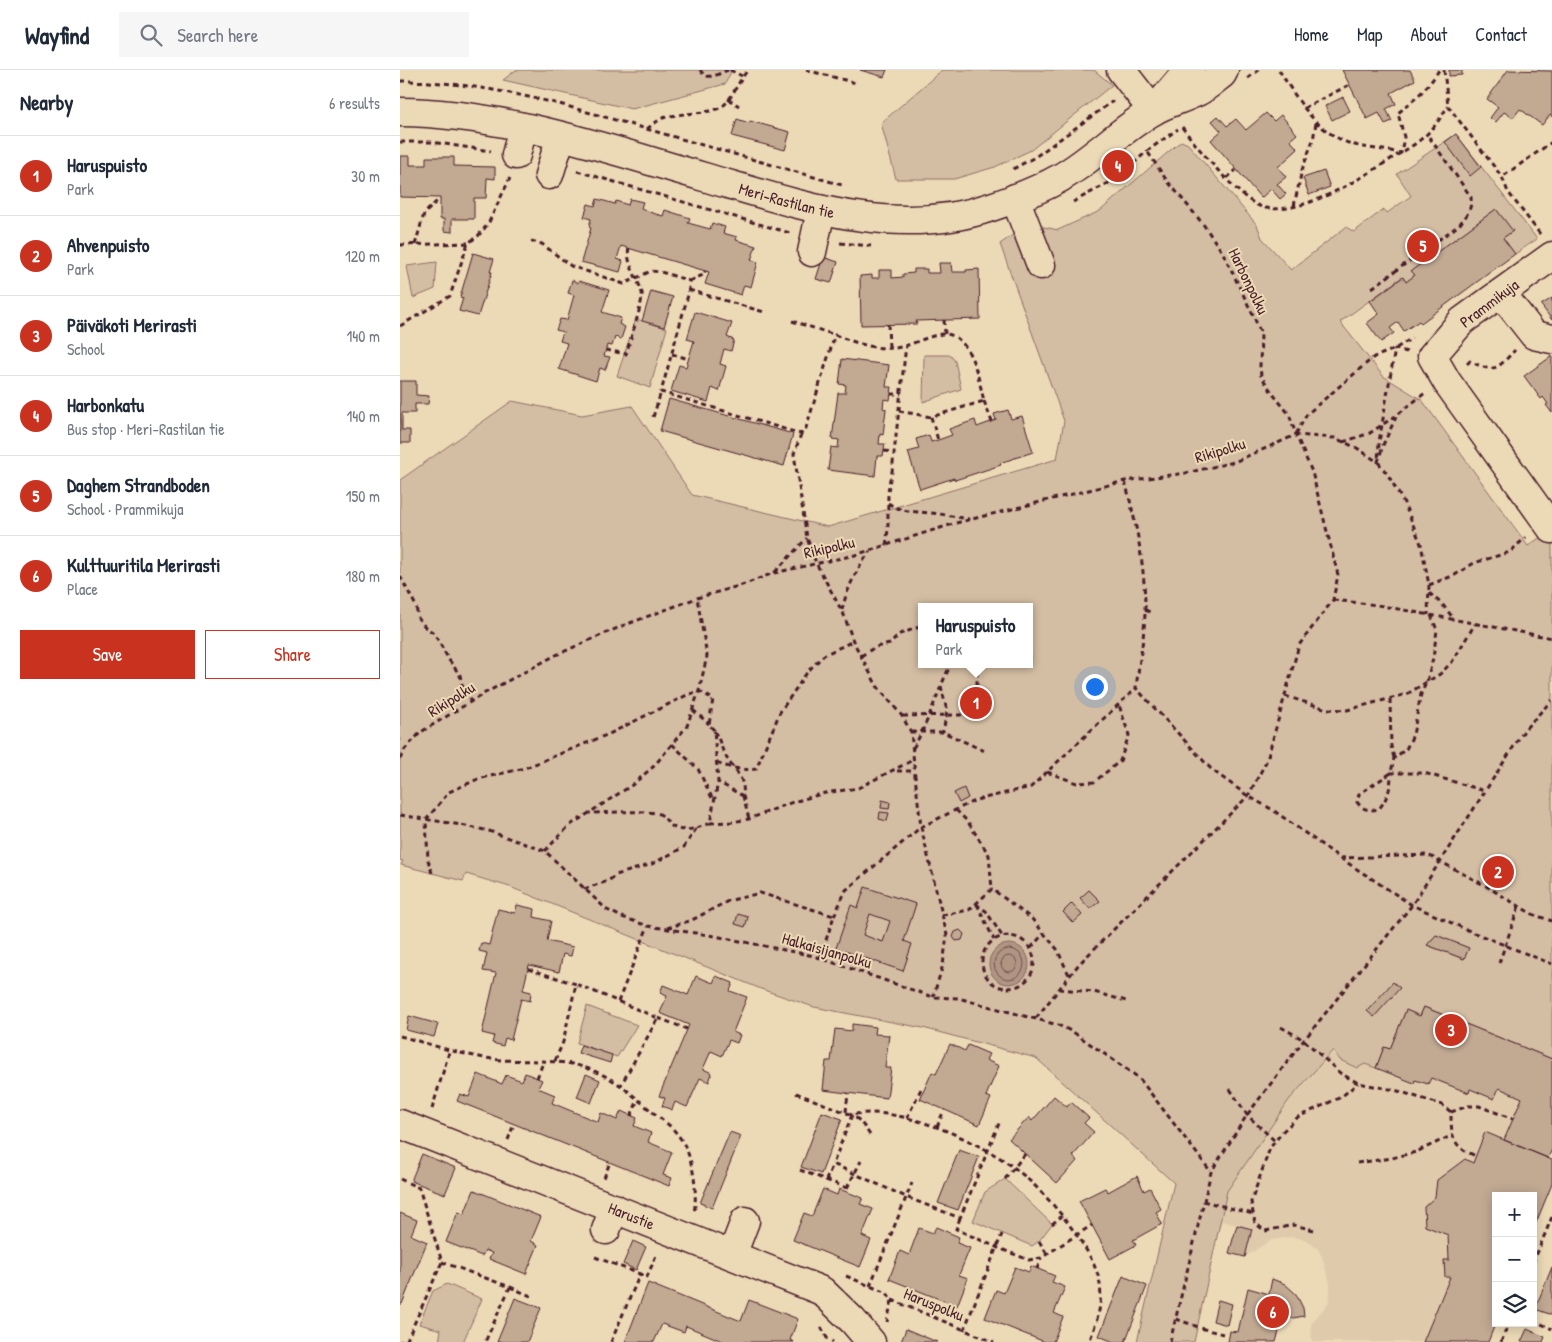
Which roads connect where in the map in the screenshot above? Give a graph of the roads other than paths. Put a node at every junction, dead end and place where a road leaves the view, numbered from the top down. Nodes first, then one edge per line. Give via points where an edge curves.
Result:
1 (1190, 70) edge
2 (1224, 70) edge
3 (1121, 83) edge
4 (1154, 110) junction
5 (400, 112) edge
6 (523, 127) junction
7 (560, 136) junction
8 (516, 155) road end
9 (549, 175) dead end
10 (1015, 198) junction
11 (822, 210) junction
12 (1546, 246) edge
13 (812, 252) dead end
14 (1041, 265) dead end
15 (1501, 292) junction
16 (1543, 337) edge
17 (1550, 526) edge
18 (400, 1124) edge
19 (745, 1221) dead end
20 (732, 1254) junction
21 (871, 1342) edge

1 - 4 street, Meri-Rastilan tie
2 - 4 street, Meri-Rastilan tie via 1199,91
3 - 4 street
4 - 10 street, Meri-Rastilan tie via 1062,177
5 - 6 street, Meri-Rastilan tie via 464,116
6 - 7 street, Meri-Rastilan tie
6 - 8 street
7 - 9 street
7 - 11 street, Meri-Rastilan tie
10 - 11 street, Meri-Rastilan tie via 954,217 919,220 864,219
10 - 14 street
11 - 13 street
12 - 15 street, Prammikuja
15 - 16 street
15 - 17 street, Prammikuja via 1462,321 1439,368
18 - 20 street, Harustie via 610,1219
19 - 20 street
20 - 21 street, Harustie via 822,1291

